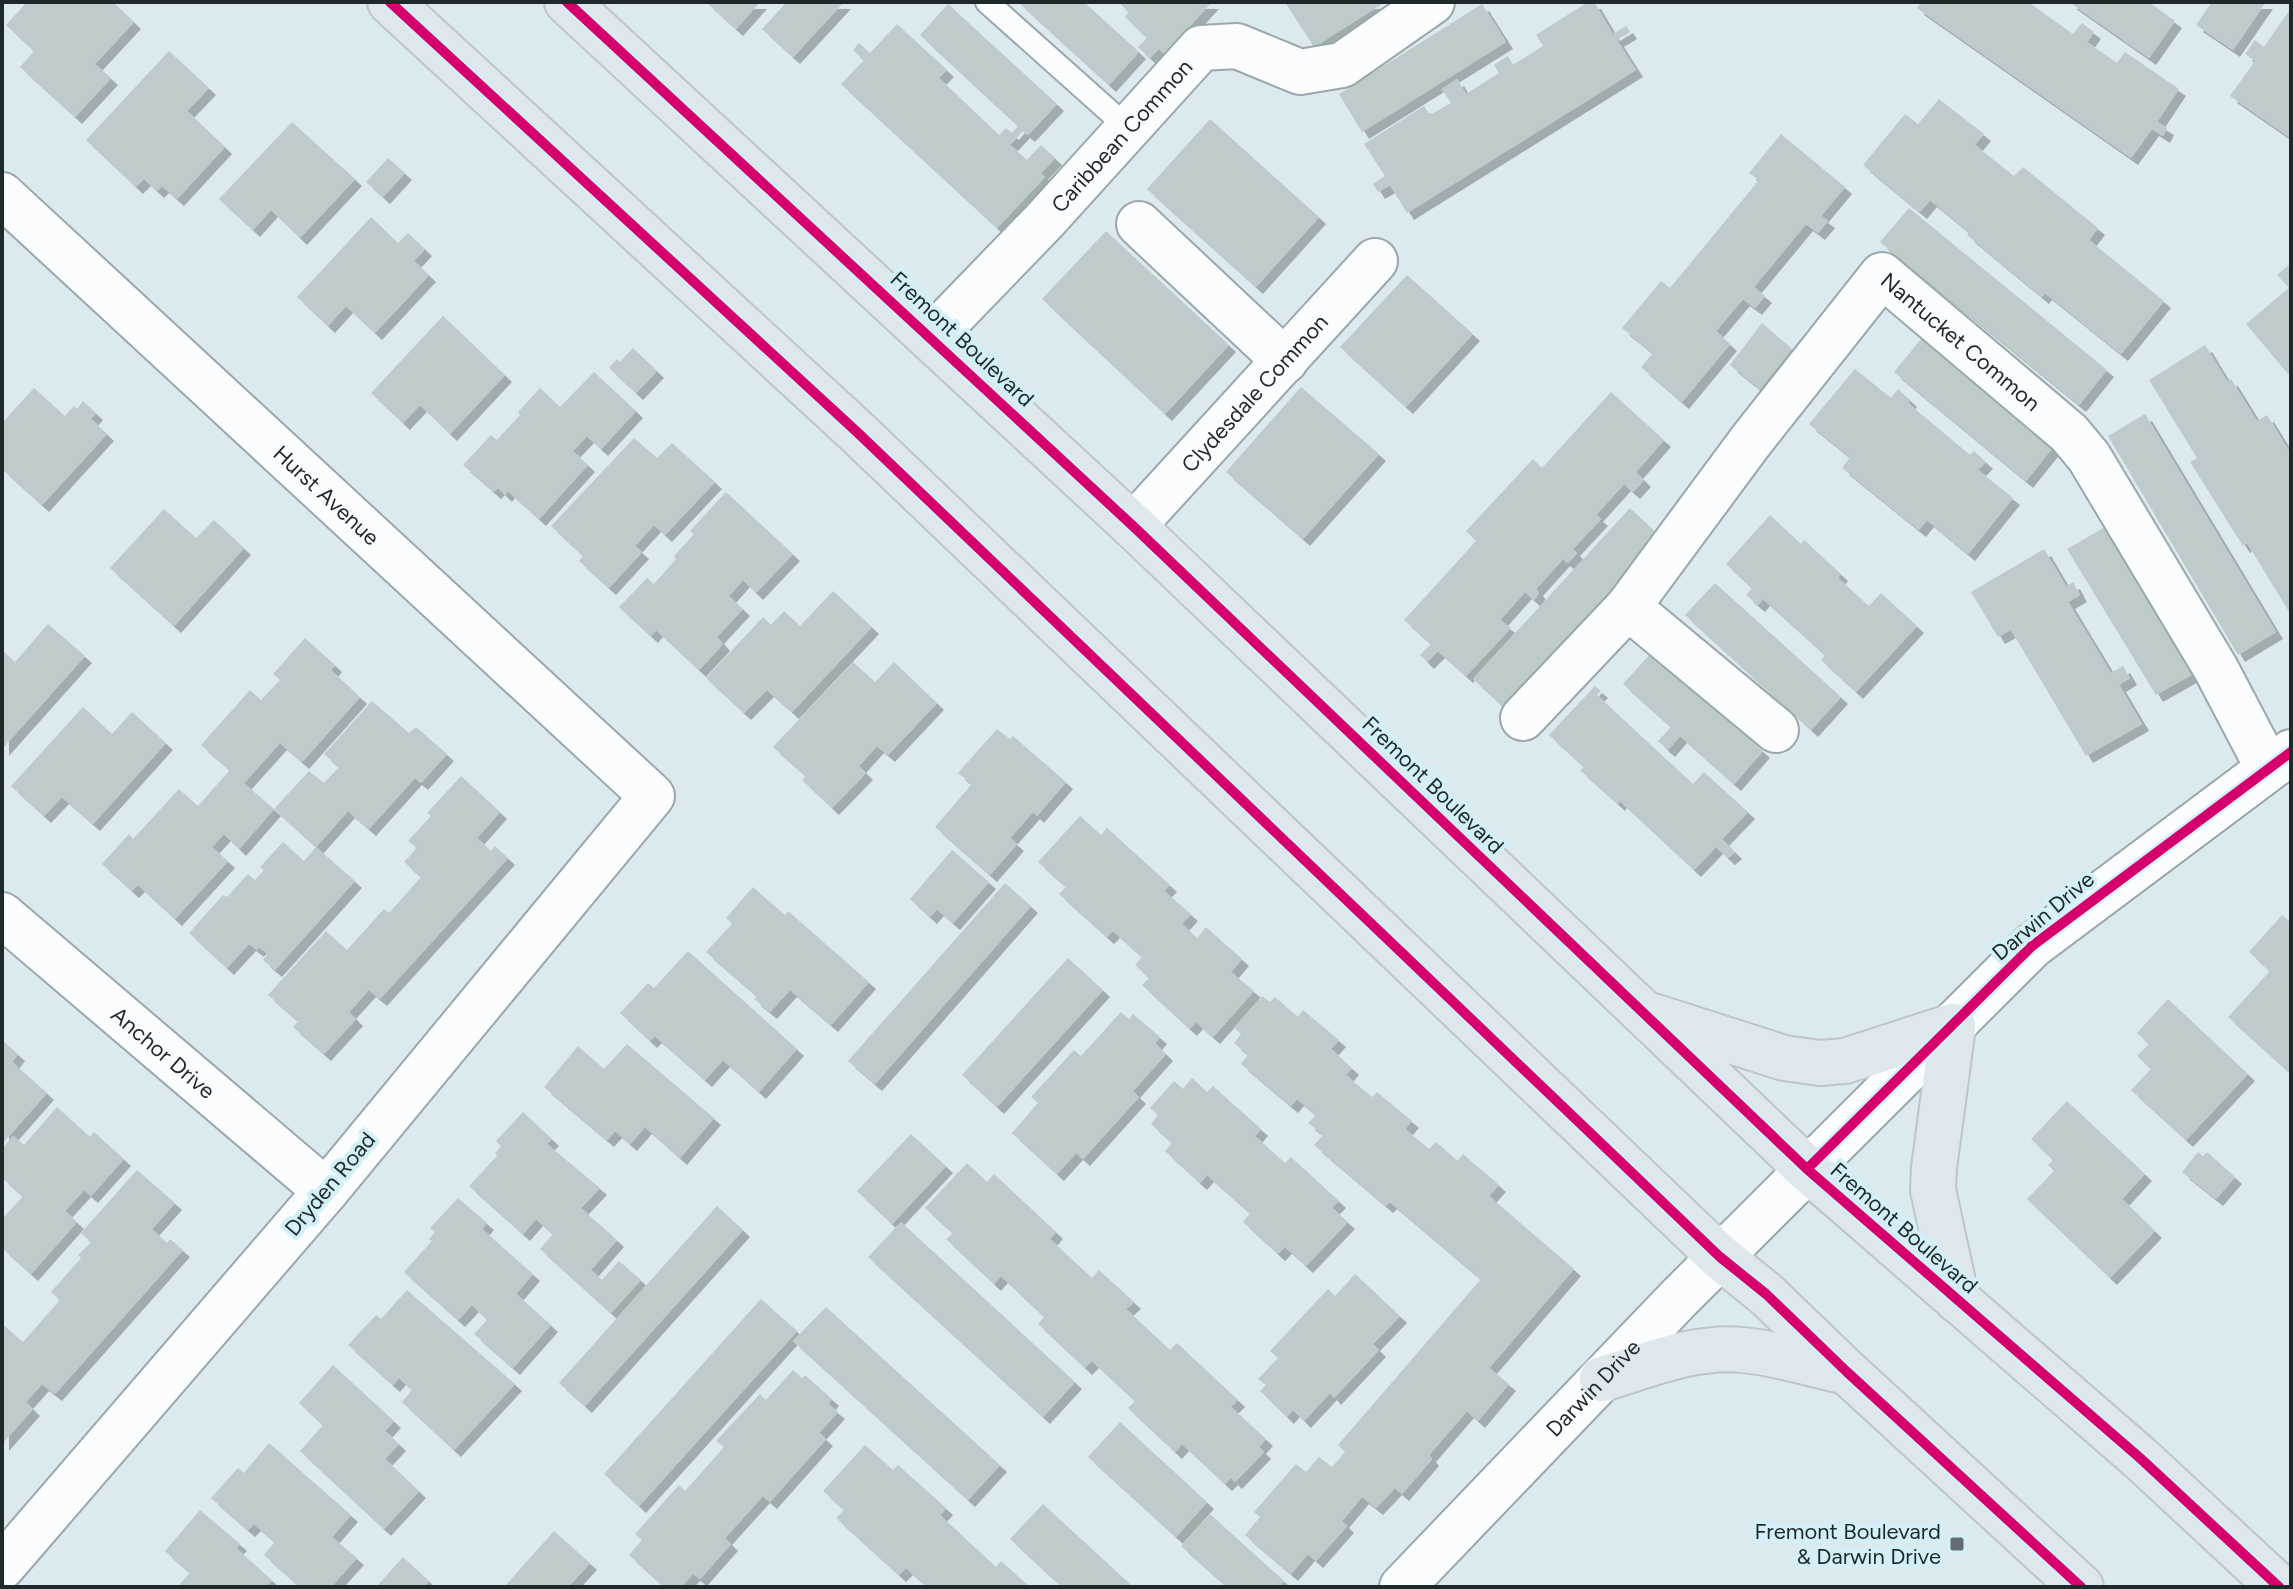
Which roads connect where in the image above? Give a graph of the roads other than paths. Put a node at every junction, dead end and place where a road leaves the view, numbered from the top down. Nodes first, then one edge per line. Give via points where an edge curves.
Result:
1 (390, 2) edge
2 (567, 2) edge
3 (987, 2) edge
4 (1432, 2) edge
5 (1128, 128) junction
6 (2, 195) edge
7 (1139, 224) dead end
8 (1375, 261) dead end
9 (931, 338) junction
10 (1285, 361) junction
11 (1133, 526) junction
12 (1628, 607) junction
13 (1523, 718) dead end
14 (1776, 730) dead end
15 (2280, 760) edge
16 (652, 796) joint
17 (2, 915) edge
18 (1642, 1013) junction
19 (1953, 1026) junction
20 (1807, 1169) junction
21 (326, 1191) junction
22 (1720, 1257) junction
23 (1957, 1300) junction
24 (1847, 1372) junction
25 (1602, 1379) junction
26 (2, 1567) edge
27 (1402, 1587) edge
28 (2081, 1587) edge
29 (2279, 1587) edge

1 - 22 main road via 857,432
2 - 9 main road, Fremont Boulevard
3 - 5 lane
4 - 5 street, Caribbean Common via 1342,65 1300,72 1237,46 1201,48
5 - 9 street, Caribbean Common
6 - 16 street, Hurst Avenue
7 - 10 street
8 - 10 street, Clydesdale Common
9 - 11 main road, Fremont Boulevard
10 - 11 street, Clydesdale Common
11 - 18 main road, Fremont Boulevard
12 - 13 street, Nantucket Common
12 - 14 street
12 - 15 street, Nantucket Common via 1882,275 2069,433 2089,457 2216,669 2240,719
15 - 19 street, Darwin Drive via 2032,946
16 - 21 street, Dryden Road
17 - 21 street, Anchor Drive
18 - 19 main road via 1784,1058 1820,1063 1845,1061
18 - 20 main road, Fremont Boulevard
19 - 20 street, Darwin Drive
19 - 23 main road via 1933,1190
20 - 22 street, Darwin Drive
20 - 23 main road, Fremont Boulevard
21 - 26 street, Dryden Road
22 - 24 main road
22 - 25 street, Darwin Drive
23 - 29 main road, Fremont Boulevard
24 - 25 main road via 1724,1350 1690,1353
24 - 28 main road
25 - 27 street, Darwin Drive

